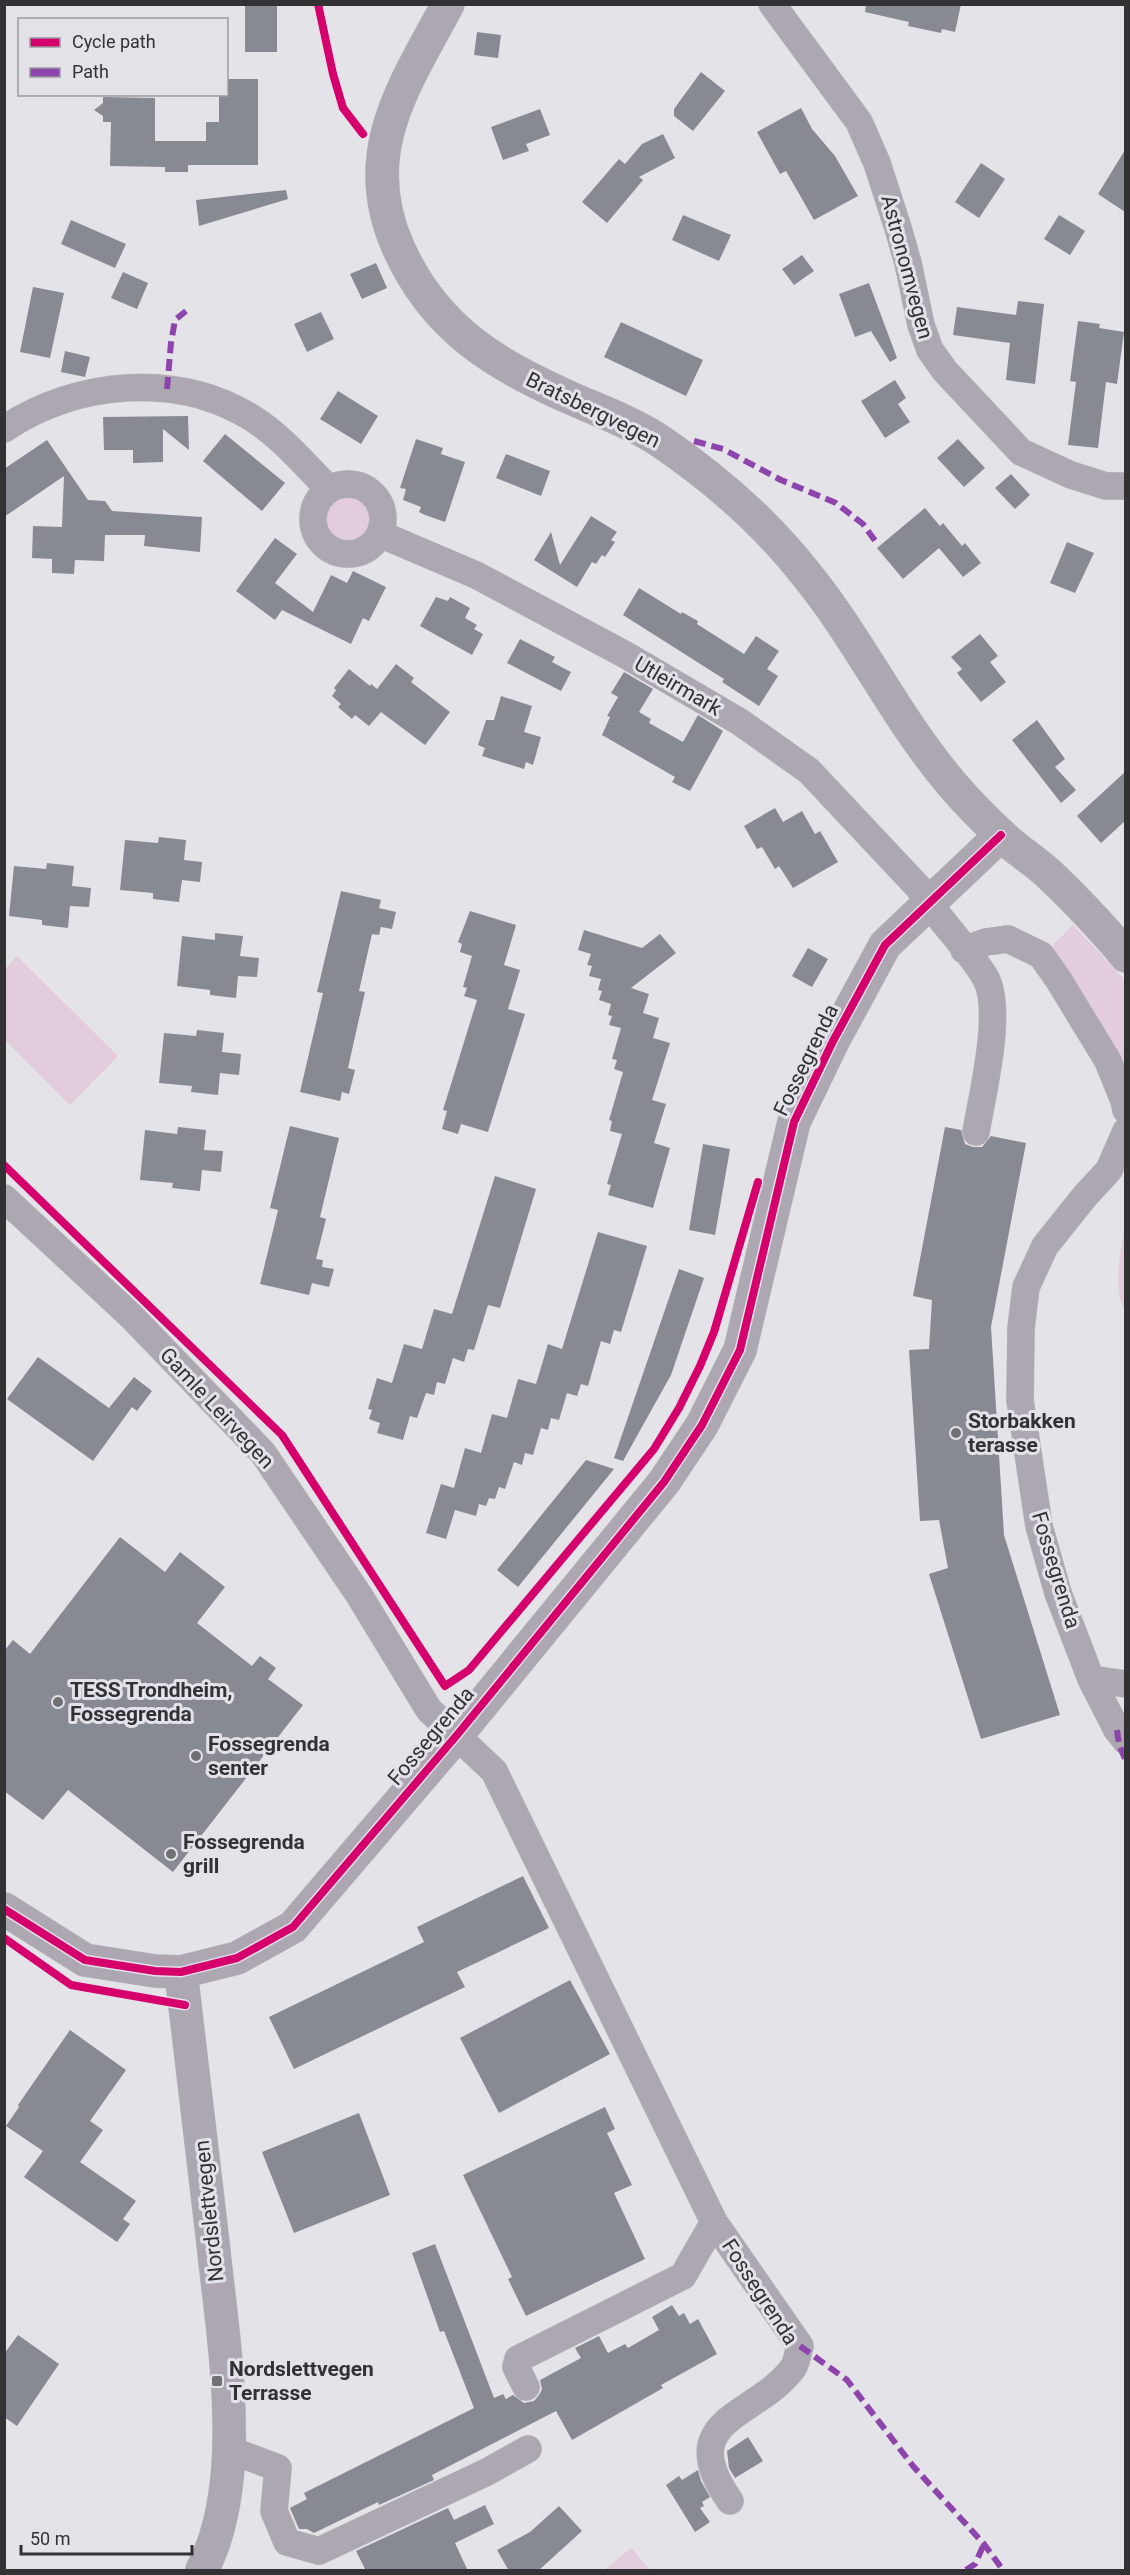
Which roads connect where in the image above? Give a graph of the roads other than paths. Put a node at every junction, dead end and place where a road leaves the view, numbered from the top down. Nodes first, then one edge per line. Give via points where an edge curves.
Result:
1 (448, 4) edge
2 (772, 4) edge
3 (4, 429) edge
4 (1125, 486) edge
5 (329, 489) junction
6 (380, 534) junction
7 (1001, 835) junction
8 (928, 903) junction
9 (964, 950) junction
10 (1125, 956) edge
11 (1125, 1110) edge
12 (1125, 1131) edge
13 (976, 1132) dead end
14 (4, 1198) edge
15 (1091, 1679) junction
16 (1125, 1684) edge
17 (457, 1735) junction
18 (1125, 1741) edge
19 (4, 1909) edge
20 (182, 1972) junction
21 (714, 2222) junction
22 (526, 2387) dead end
23 (528, 2449) dead end
24 (230, 2450) junction
25 (730, 2501) dead end
26 (202, 2571) edge

1 - 7 street, Bratsbergvegen via 396,103 385,135 382,160 388,214 396,243 414,276 444,317 484,353 531,380 654,437 750,514 807,574 947,779
2 - 4 street, Astronomvegen via 858,122 877,163 898,228 921,325 930,350 945,371 1021,452 1071,475 1106,486
3 - 5 street via 56,402 84,394 119,387 167,389 214,400 252,418
5 - 6 street via 348,484 367,490 383,514
5 - 6 street via 314,513 316,533 329,548 358,552
6 - 8 street, Utleirmark via 476,575 740,722 810,771 919,888
7 - 8 street, Fossegrenda
7 - 10 street, Bratsbergvegen via 1049,875
8 - 9 street
8 - 17 street, Fossegrenda via 885,945 794,1122 740,1350 702,1425 664,1482
9 - 11 street via 1008,939 1041,955 1108,1061
9 - 13 street via 987,978 994,1005
12 - 15 street, Fossegrenda via 1109,1170 1045,1246 1026,1287 1021,1328 1020,1400 1039,1526 1058,1593
14 - 17 street, Gamle Leirvegen via 131,1316 263,1453 429,1710
15 - 16 street
15 - 18 street, Fossegrenda
17 - 20 street, Fossegrenda via 293,1927 237,1958
17 - 21 street, Fossegrenda via 494,1771
19 - 20 street, Fossegrenda via 85,1960
20 - 24 street, Nordslettvegen via 224,2347
21 - 22 street, Fossegrenda via 683,2276 518,2359 516,2367
21 - 25 street, Fossegrenda via 800,2346 795,2366 729,2418 711,2444 709,2463
23 - 24 street via 319,2551 287,2542 274,2511 278,2468
24 - 26 street, Nordslettvegen via 226,2489 210,2555

